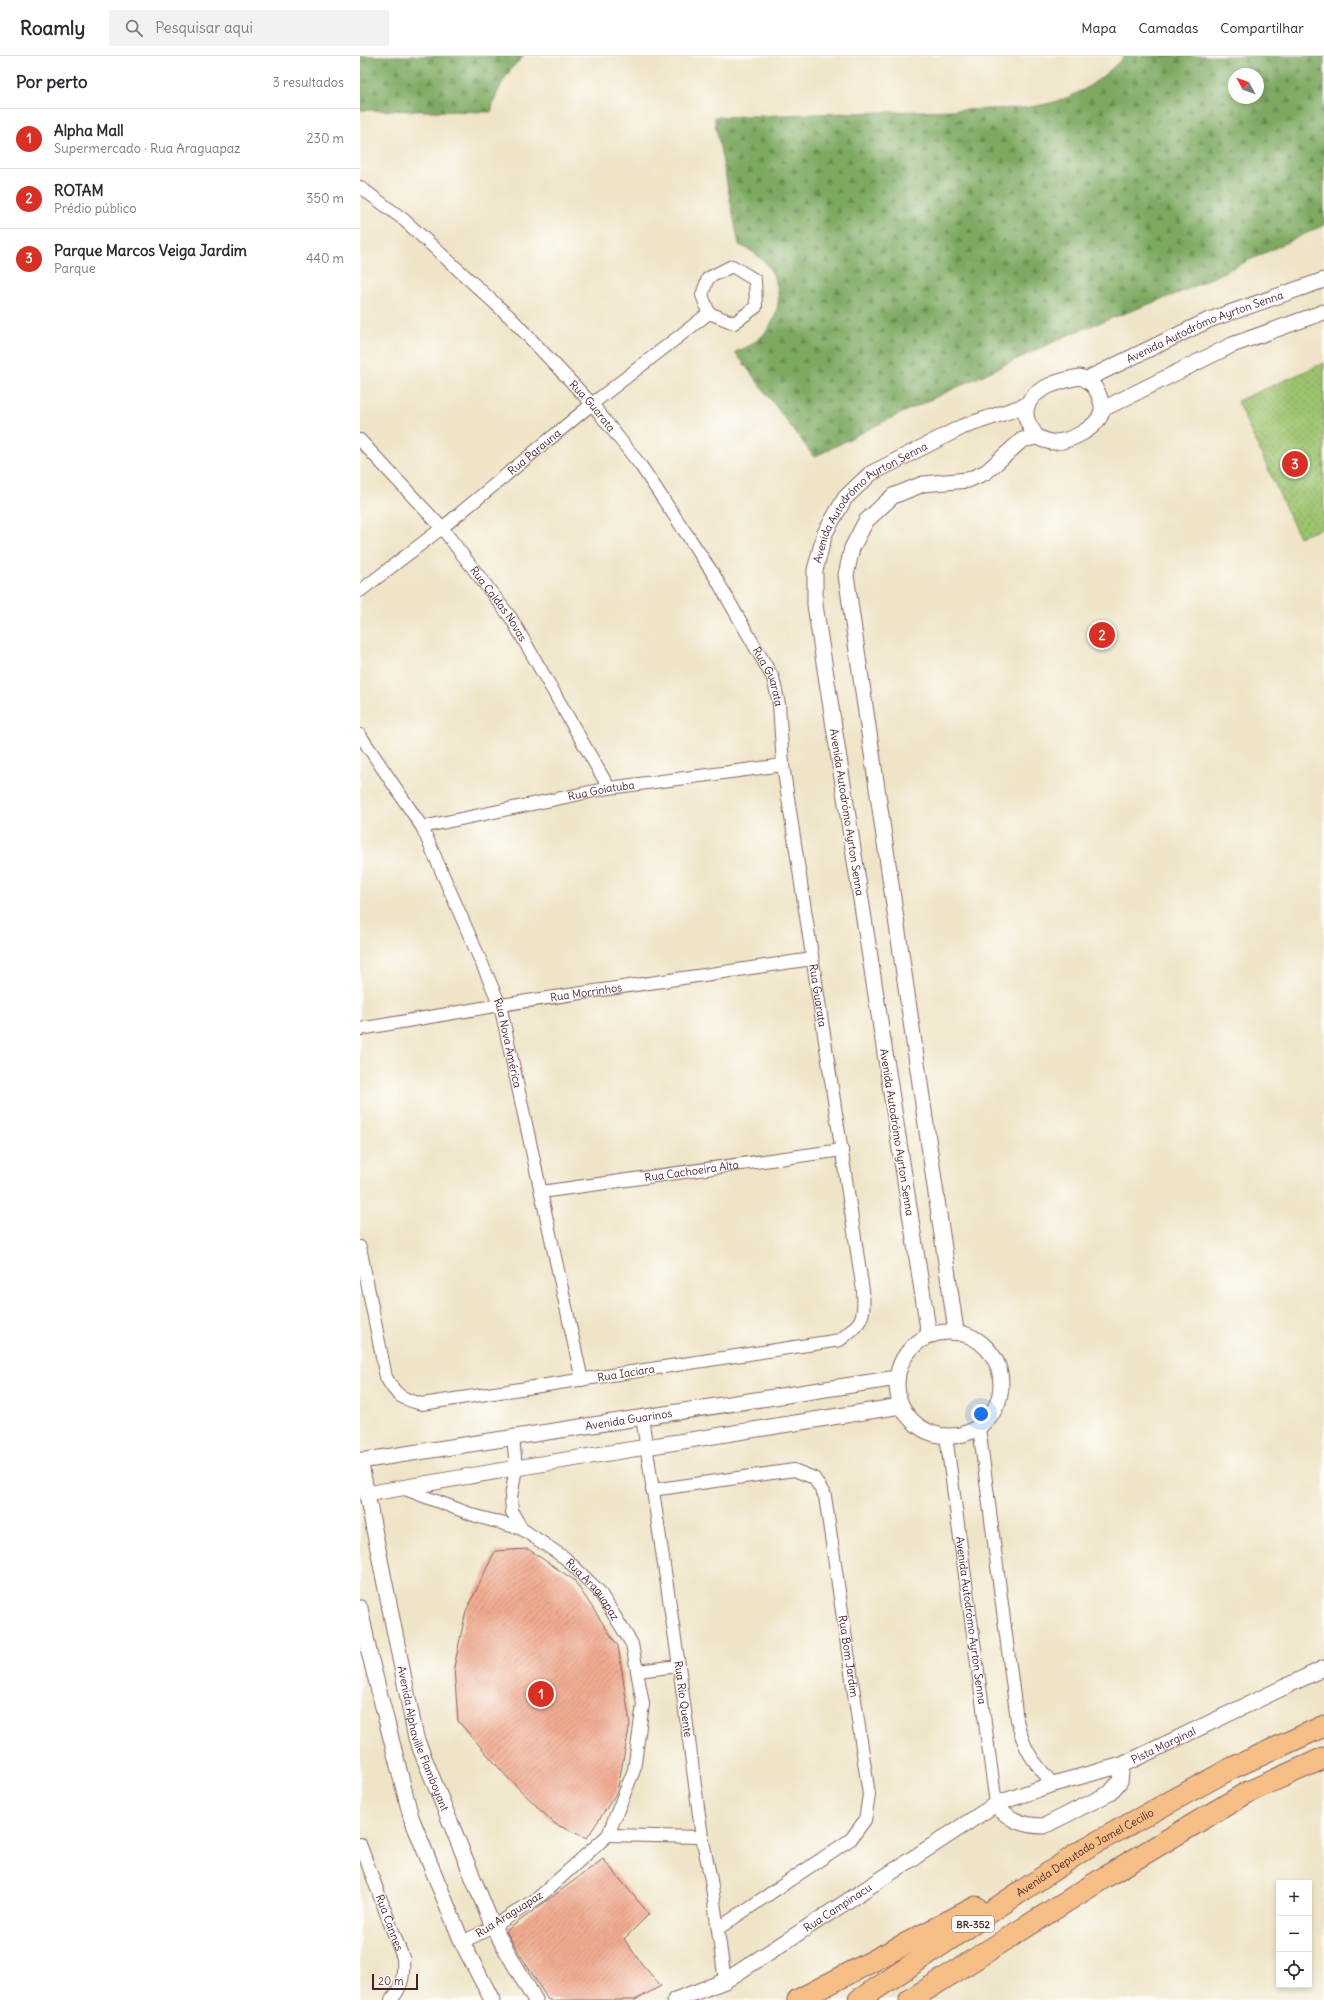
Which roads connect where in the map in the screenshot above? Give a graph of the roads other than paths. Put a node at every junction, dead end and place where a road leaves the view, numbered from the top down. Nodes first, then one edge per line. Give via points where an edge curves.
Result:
1 (360, 187) edge
2 (1324, 280) edge
3 (1324, 312) edge
4 (709, 313) junction
5 (1087, 379) junction
6 (592, 404) junction
7 (1027, 405) junction
8 (1103, 409) junction
9 (1037, 437) junction
10 (360, 440) edge
11 (442, 528) junction
12 (360, 591) edge
13 (360, 735) edge
14 (783, 765) junction
15 (609, 788) junction
16 (422, 827) junction
17 (812, 959) junction
18 (500, 1005) junction
19 (360, 1030) edge
20 (842, 1150) junction
21 (541, 1192) junction
22 (360, 1248) edge
23 (865, 1311) joint
24 (956, 1331) junction
25 (929, 1335) junction
26 (897, 1378) junction
27 (582, 1380) junction
28 (901, 1406) junction
29 (642, 1417) junction
30 (979, 1427) junction
31 (946, 1436) junction
32 (513, 1437) junction
33 (646, 1446) junction
34 (360, 1460) edge
35 (516, 1468) junction
36 (402, 1488) junction
37 (652, 1490) junction
38 (367, 1494) junction
39 (522, 1529) junction
40 (360, 1608) edge
41 (679, 1666) junction
42 (1324, 1668) edge
43 (637, 1671) junction
44 (1324, 1726) edge
45 (1324, 1758) edge
46 (1122, 1765) junction
47 (1053, 1784) junction
48 (996, 1804) junction
49 (608, 1835) junction
50 (702, 1837) junction
51 (360, 1844) edge
52 (1086, 1848) junction
53 (1105, 1877) junction
54 (493, 1927) junction
55 (719, 1928) junction
56 (462, 1942) junction
57 (725, 1981) junction
58 (391, 2000) edge
59 (492, 2000) edge
60 (535, 2000) edge
61 (675, 2000) edge
62 (798, 2000) edge
63 (859, 2000) edge
64 (910, 2000) edge
65 (930, 2000) edge

1 - 6 street, Rua Guarata via 403,219 511,318
2 - 5 street, Avenida Autodrómo Ayrton Senna via 1209,320
3 - 8 street via 1232,345
4 - 4 street via 734,323 756,307 755,280 732,266 708,278 702,295
4 - 6 street, Rua Parauna
5 - 7 street, Avenida Autodrómo Ayrton Senna via 1080,377 1047,387 1033,396
5 - 8 street via 1095,387
6 - 11 street, Rua Parauna
6 - 14 street, Rua Guarata via 641,466 714,574 774,678 779,704
7 - 9 street via 1028,421
7 - 25 street, Avenida Autodrómo Ayrton Senna via 962,427 870,474 845,498 825,533 815,570 815,605
8 - 9 street via 1100,418 1074,437 1053,442
9 - 24 street, Avenida Autodrómo Ayrton Senna via 1022,440 986,472 968,480 924,484 893,496 866,521 852,548 846,575
10 - 11 street, Rua Caldas Novas
11 - 12 street, Rua Parauna
11 - 15 street, Rua Caldas Novas via 511,618
13 - 16 street, Rua Nova América
14 - 15 street, Rua Goiatuba
14 - 17 street, Rua Guarata
15 - 16 street, Rua Goiatuba
16 - 18 street, Rua Nova América
17 - 18 street, Rua Morrinhos
17 - 20 street, Rua Guarata
18 - 19 street, Rua Morrinhos
18 - 21 street, Rua Nova América
20 - 21 street, Rua Cachoeira Alta
20 - 23 street, Rua Guarata
21 - 27 street, Rua Nova América
22 - 27 street, Rua Iaciara via 386,1377 393,1390 404,1400 422,1404
23 - 27 street, Rua Iaciara via 858,1325 840,1340
24 - 25 street via 942,1331
24 - 30 street via 974,1336 988,1347 1000,1368 1000,1398 992,1414
25 - 26 street via 907,1352 900,1364
26 - 28 street
26 - 29 street, Avenida Guarinos
28 - 31 street via 919,1427 932,1434
28 - 33 street
29 - 32 street, Avenida Guarinos
29 - 33 street, Rua Rio Quente
30 - 31 street via 963,1435
30 - 47 street via 1017,1720 1022,1742 1032,1760
31 - 48 street, Avenida Autodrómo Ayrton Senna
32 - 34 street, Avenida Guarinos
32 - 35 street, Rua Araguapaz
33 - 35 street
33 - 37 street, Rua Rio Quente
34 - 38 street, Avenida Alphaville Flamboyant
35 - 36 street
35 - 39 street, Rua Araguapaz via 511,1505 512,1512
36 - 38 street
36 - 39 street, Rua Araguapaz via 476,1516
37 - 41 street, Rua Rio Quente
37 - 55 street, Rua Bom Jardim via 794,1470 814,1478 825,1496 869,1795 865,1820 851,1839
38 - 54 street, Avenida Alphaville Flamboyant via 416,1738
39 - 43 street, Rua Araguapaz via 565,1558 600,1591 632,1644
40 - 56 street via 411,1817
41 - 43 street
41 - 50 street, Rua Rio Quente
42 - 46 street, Pista Marginal
43 - 49 street, Rua Araguapaz via 643,1704 634,1770
44 - 52 highway, Avenida Deputado Jamel Cecilio / BR-352 via 1230,1769
45 - 53 highway, BR-352 via 1248,1792
46 - 47 street, Pista Marginal
46 - 48 street via 1120,1781 1110,1793 1044,1826 1015,1821
47 - 48 street, Pista Marginal
48 - 57 street, Rua Campinacu
49 - 50 street
49 - 54 street, Rua Araguapaz via 539,1897
50 - 55 street, Rua Rio Quente
51 - 58 street, Rua Cannes via 403,1958 404,1977 398,1992
52 - 62 highway
52 - 63 highway, Avenida Deputado Jamel Cecilio / BR-352
53 - 64 highway, BR-352
53 - 65 highway
54 - 56 street, Rua Araguapaz
54 - 60 street, Avenida Alphaville Flamboyant
55 - 57 street, Rua Rio Quente
56 - 59 street
57 - 61 street, Rua Campinacu

